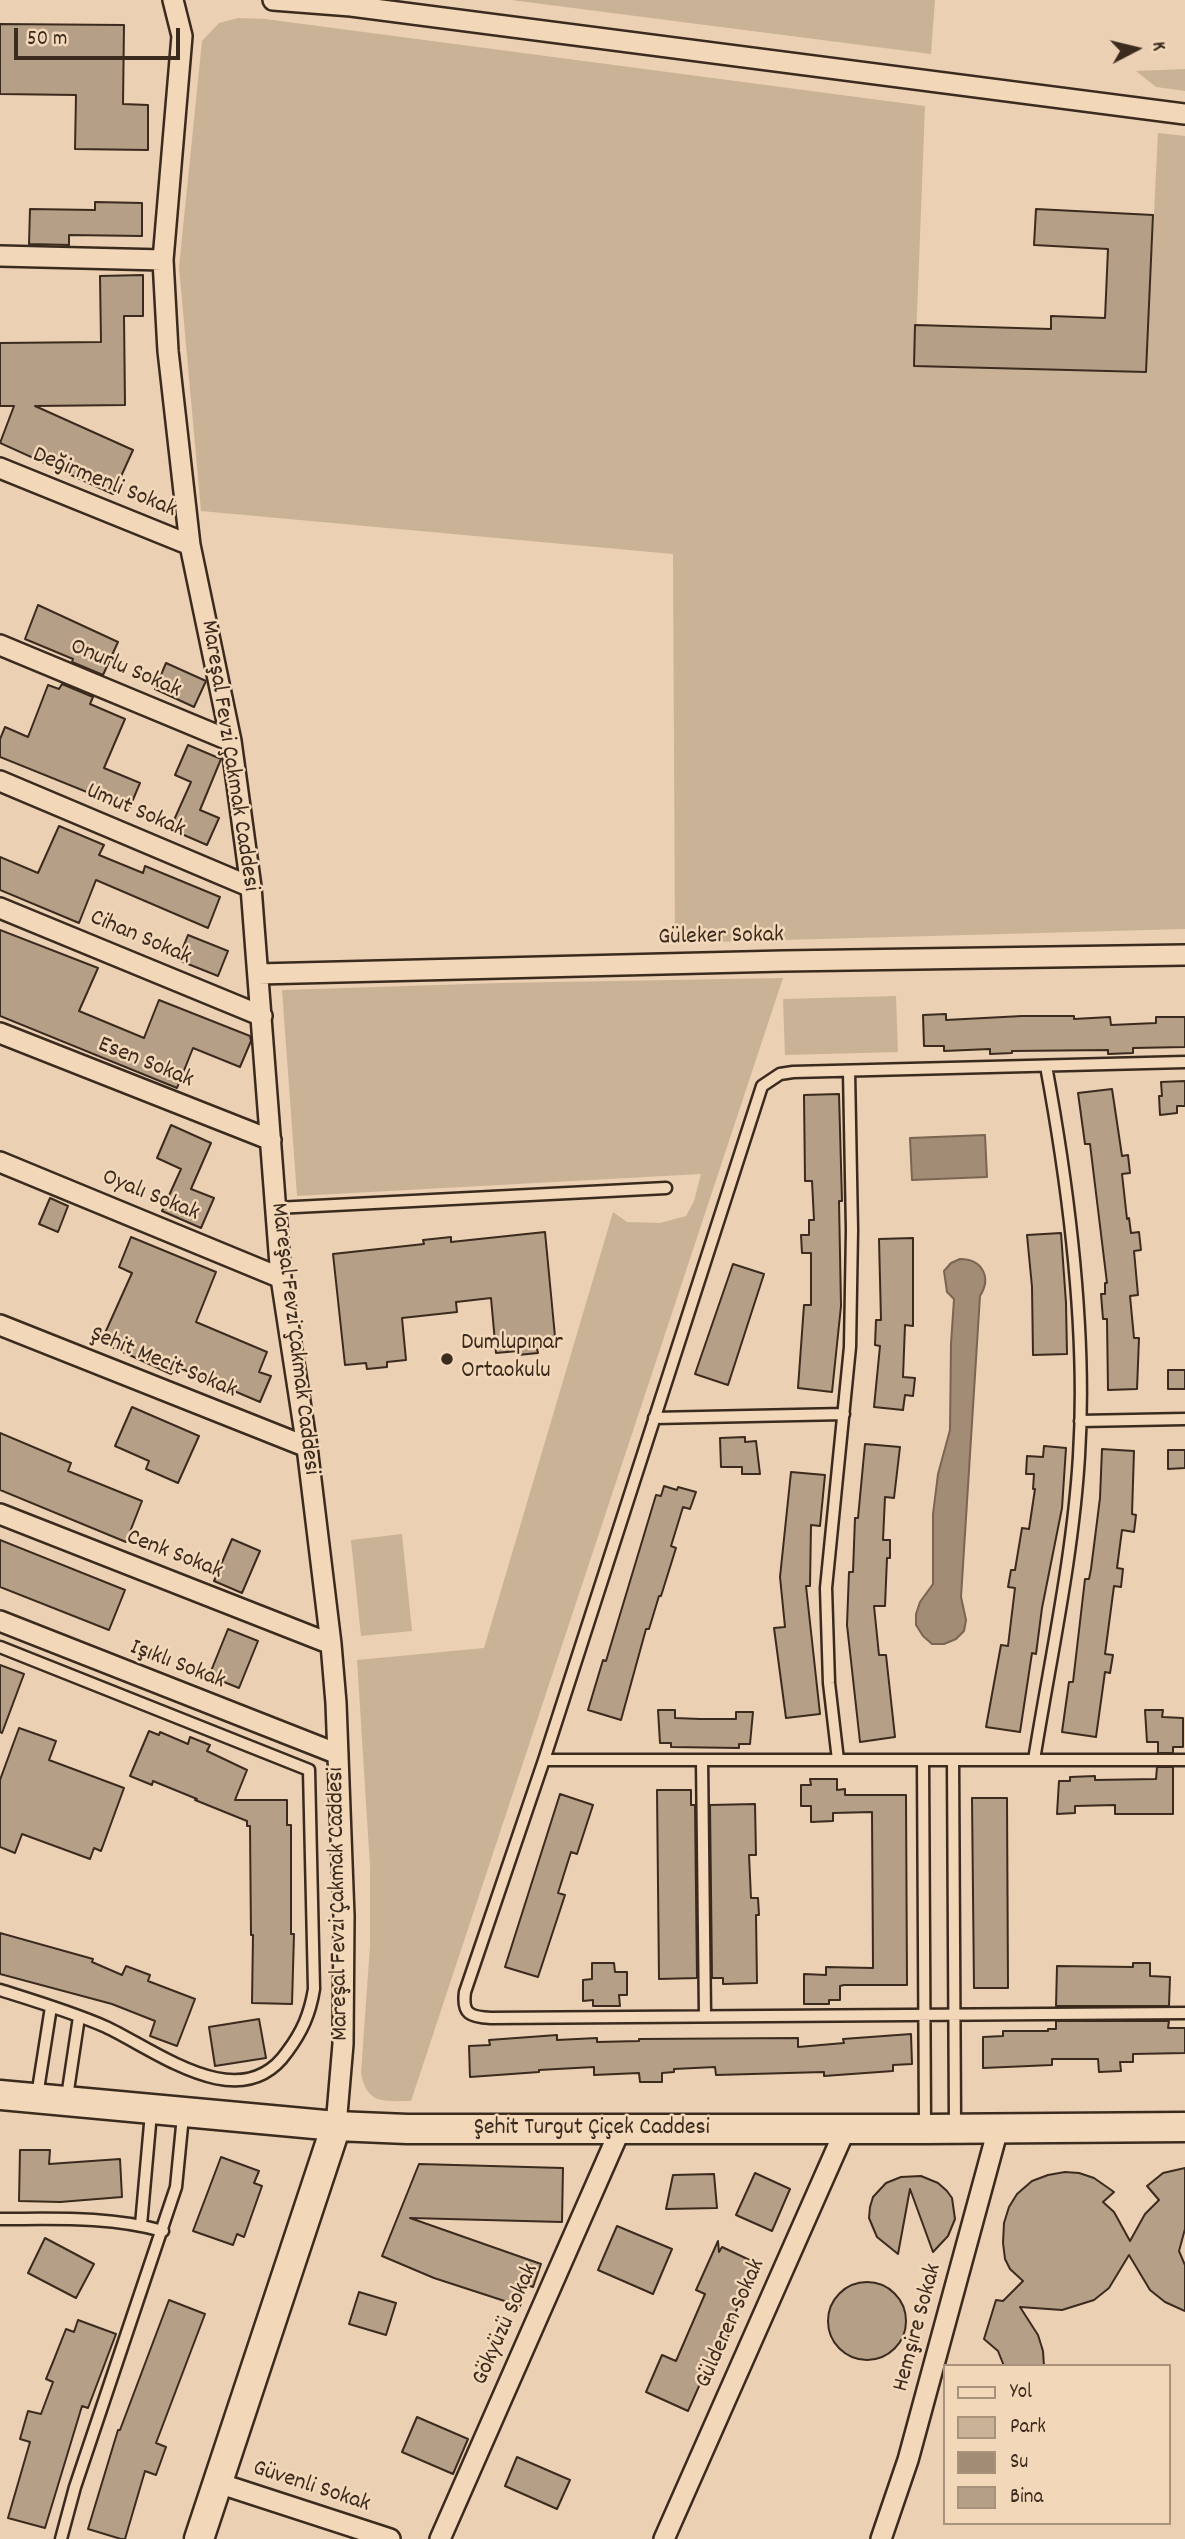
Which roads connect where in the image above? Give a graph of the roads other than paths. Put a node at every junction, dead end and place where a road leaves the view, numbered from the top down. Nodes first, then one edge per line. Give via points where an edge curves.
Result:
1 (173, 0) edge
2 (273, 0) edge
3 (1185, 114) edge
4 (0, 256) edge
5 (163, 260) junction
6 (0, 468) edge
7 (190, 545) junction
8 (0, 645) edge
9 (231, 741) junction
10 (0, 781) edge
11 (251, 887) junction
12 (0, 908) edge
13 (1185, 956) edge
14 (258, 974) junction
15 (261, 1016) junction
16 (0, 1033) edge
17 (1185, 1062) edge
18 (1046, 1066) junction
19 (849, 1071) junction
20 (271, 1140) junction
21 (0, 1162) edge
22 (666, 1188) dead end
23 (276, 1208) junction
24 (281, 1278) junction
25 (0, 1325) edge
26 (844, 1414) junction
27 (654, 1418) junction
28 (1185, 1419) edge
29 (1080, 1421) junction
30 (307, 1447) junction
31 (0, 1514) edge
32 (0, 1621) edge
33 (331, 1644) junction
34 (0, 1647) edge
35 (338, 1754) junction
36 (544, 1760) junction
37 (702, 1760) junction
38 (838, 1760) junction
39 (923, 1760) junction
40 (953, 1760) junction
41 (1034, 1760) junction
42 (1185, 1760) edge
43 (0, 1990) edge
44 (51, 2007) junction
45 (1185, 2013) edge
46 (925, 2015) junction
47 (955, 2015) junction
48 (705, 2016) junction
49 (79, 2017) junction
50 (0, 2095) edge
51 (37, 2098) junction
52 (66, 2101) junction
53 (151, 2109) junction
54 (183, 2112) junction
55 (336, 2126) junction
56 (1185, 2127) edge
57 (925, 2129) junction
58 (955, 2129) junction
59 (998, 2129) junction
60 (620, 2130) junction
61 (845, 2130) junction
62 (0, 2219) edge
63 (141, 2225) junction
64 (163, 2231) junction
65 (218, 2483) junction
66 (61, 2539) edge
67 (199, 2539) edge
68 (390, 2539) edge
69 (440, 2539) edge
70 (664, 2539) edge
71 (881, 2539) edge

1 - 5 street, Mareşal Fevzi Çakmak Caddesi via 182,36
2 - 3 street via 351,6
4 - 5 street
5 - 7 street, Mareşal Fevzi Çakmak Caddesi via 173,414
6 - 7 street, Değirmenli Sokak
7 - 9 street, Mareşal Fevzi Çakmak Caddesi
8 - 9 street, Onurlu Sokak
9 - 11 street, Mareşal Fevzi Çakmak Caddesi
10 - 11 street, Umut Sokak
11 - 14 street, Mareşal Fevzi Çakmak Caddesi
12 - 15 street, Cihan Sokak
13 - 14 street, Güleker Sokak
14 - 15 street, Mareşal Fevzi Çakmak Caddesi
15 - 20 street, Mareşal Fevzi Çakmak Caddesi
16 - 20 street, Esen Sokak
17 - 18 lane
18 - 19 lane
18 - 29 lane via 1063,1156 1072,1241
19 - 26 lane via 852,1295
19 - 27 lane via 780,1074 762,1086
20 - 23 street, Mareşal Fevzi Çakmak Caddesi
21 - 24 street, Oyalı Sokak
22 - 23 lane
23 - 24 street, Mareşal Fevzi Çakmak Caddesi
24 - 30 street, Mareşal Fevzi Çakmak Caddesi
25 - 30 street, Şehit Mecit Sokak
26 - 27 lane
26 - 38 lane via 826,1588 829,1683
27 - 36 lane
28 - 29 lane
29 - 41 lane via 1069,1545
30 - 33 street, Mareşal Fevzi Çakmak Caddesi
31 - 33 street, Cenk Sokak
32 - 35 street, Işıklı Sokak
33 - 35 street, Mareşal Fevzi Çakmak Caddesi
34 - 49 lane via 309,1770 314,1989 300,2035 283,2059 248,2080 229,2081 178,2066
35 - 55 street, Mareşal Fevzi Çakmak Caddesi via 344,1916 343,2044
36 - 37 lane
36 - 48 lane via 465,1992 467,2011 491,2018
37 - 38 lane
37 - 48 lane
38 - 39 lane
39 - 40 lane
39 - 46 lane
40 - 41 lane
40 - 47 lane
41 - 42 lane
43 - 44 lane
44 - 49 lane
44 - 51 lane
45 - 47 lane
46 - 47 lane
46 - 48 lane
46 - 57 lane
47 - 58 lane
49 - 52 lane
50 - 51 street, Şehit Turgut Çiçek Caddesi
51 - 52 street, Şehit Turgut Çiçek Caddesi
52 - 53 street, Şehit Turgut Çiçek Caddesi
53 - 54 street, Şehit Turgut Çiçek Caddesi
53 - 63 lane
54 - 55 street, Şehit Turgut Çiçek Caddesi
54 - 64 lane via 178,2176
55 - 60 street, Şehit Turgut Çiçek Caddesi
55 - 65 street, Mareşal Fevzi Çakmak Caddesi
56 - 59 street, Şehit Turgut Çiçek Caddesi
57 - 58 street, Şehit Turgut Çiçek Caddesi
57 - 61 street, Şehit Turgut Çiçek Caddesi
58 - 59 street, Şehit Turgut Çiçek Caddesi
59 - 71 street, Hemşire Sokak via 908,2460
60 - 61 street, Şehit Turgut Çiçek Caddesi
60 - 69 street, Gökyüzü Sokak
61 - 70 street, Gülderen Sokak
62 - 63 lane via 93,2219
63 - 64 lane
64 - 66 lane
65 - 67 street, Mareşal Fevzi Çakmak Caddesi
65 - 68 street, Güvenli Sokak

